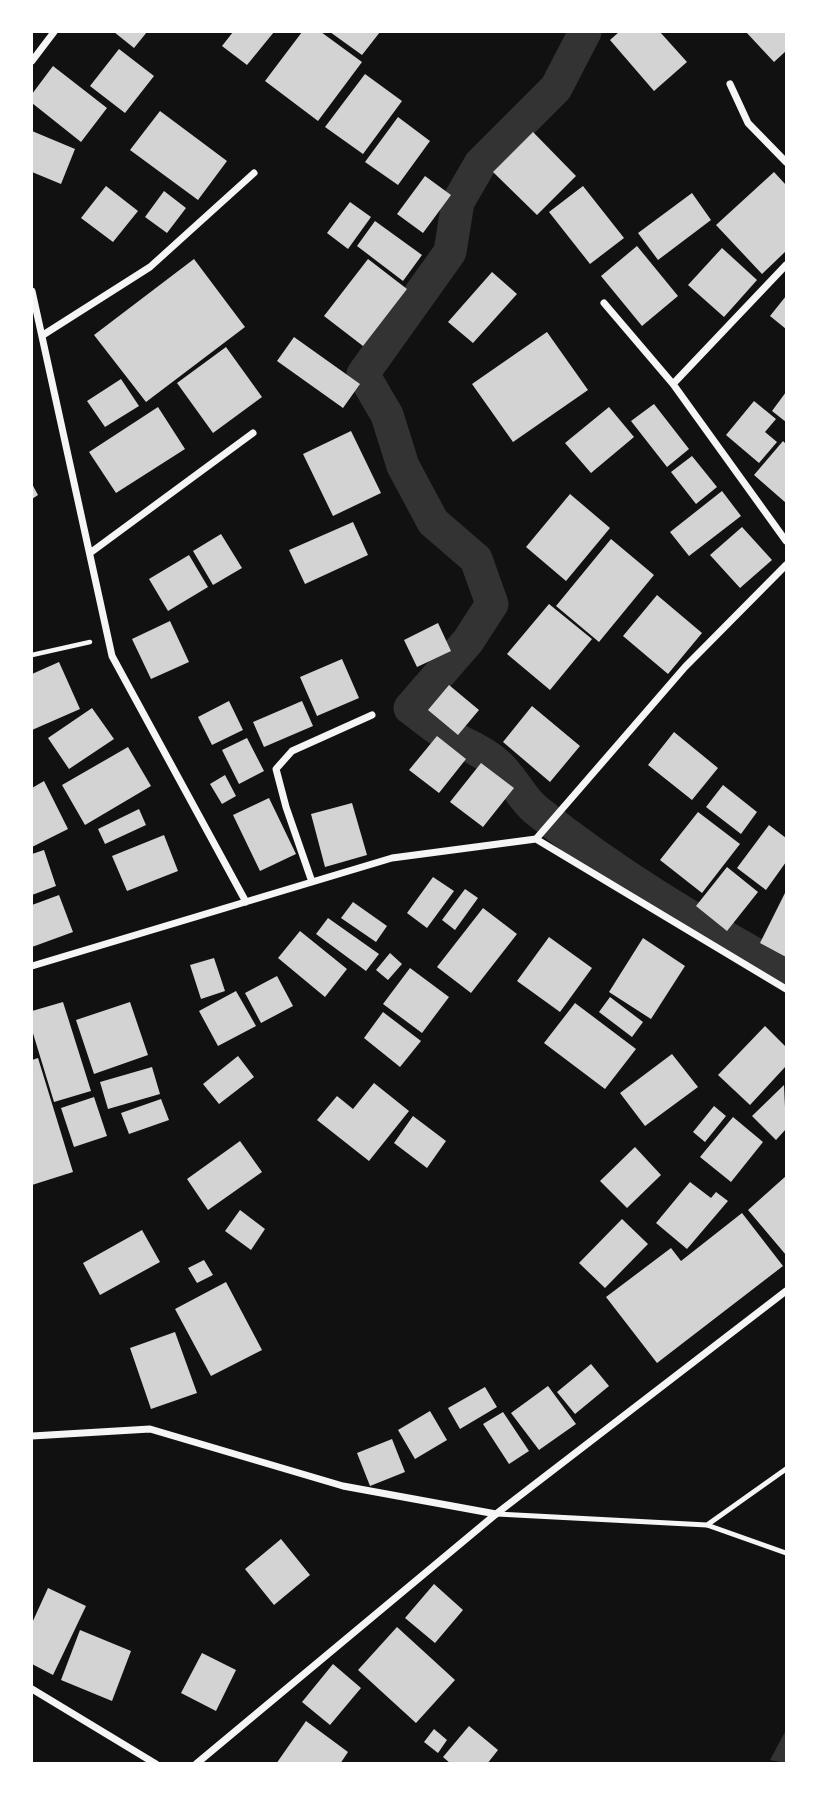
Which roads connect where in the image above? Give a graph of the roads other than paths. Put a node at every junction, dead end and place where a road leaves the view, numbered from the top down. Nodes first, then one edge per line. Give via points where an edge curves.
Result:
1 (54, 32) edge
2 (32, 61) edge
3 (730, 84) dead end
4 (786, 162) edge
5 (254, 173) dead end
6 (786, 265) edge
7 (32, 291) edge
8 (604, 303) dead end
9 (43, 335) junction
10 (673, 384) junction
11 (253, 433) dead end
12 (786, 541) edge
13 (90, 553) junction
14 (786, 565) edge
15 (372, 715) dead end
16 (536, 839) junction
17 (312, 882) junction
18 (246, 902) junction
19 (32, 966) edge
20 (786, 989) edge
21 (786, 1291) edge
22 (32, 1436) edge
23 (786, 1469) edge
24 (496, 1514) junction
25 (707, 1525) junction
26 (786, 1553) edge
27 (32, 1689) edge
28 (156, 1763) edge
29 (196, 1763) edge

1 - 2 street
3 - 4 street via 748,123
5 - 9 street via 149,267
6 - 10 street
7 - 9 street
8 - 10 street
9 - 13 street
10 - 12 street
11 - 13 street
13 - 18 street via 112,656
14 - 16 street via 685,667
15 - 17 street via 292,751 276,769
16 - 17 street via 391,858
16 - 20 street
17 - 18 street
18 - 19 street
21 - 24 street
22 - 24 street via 150,1429 343,1486
23 - 25 lane
24 - 25 lane
24 - 29 street
25 - 26 lane
27 - 28 street

